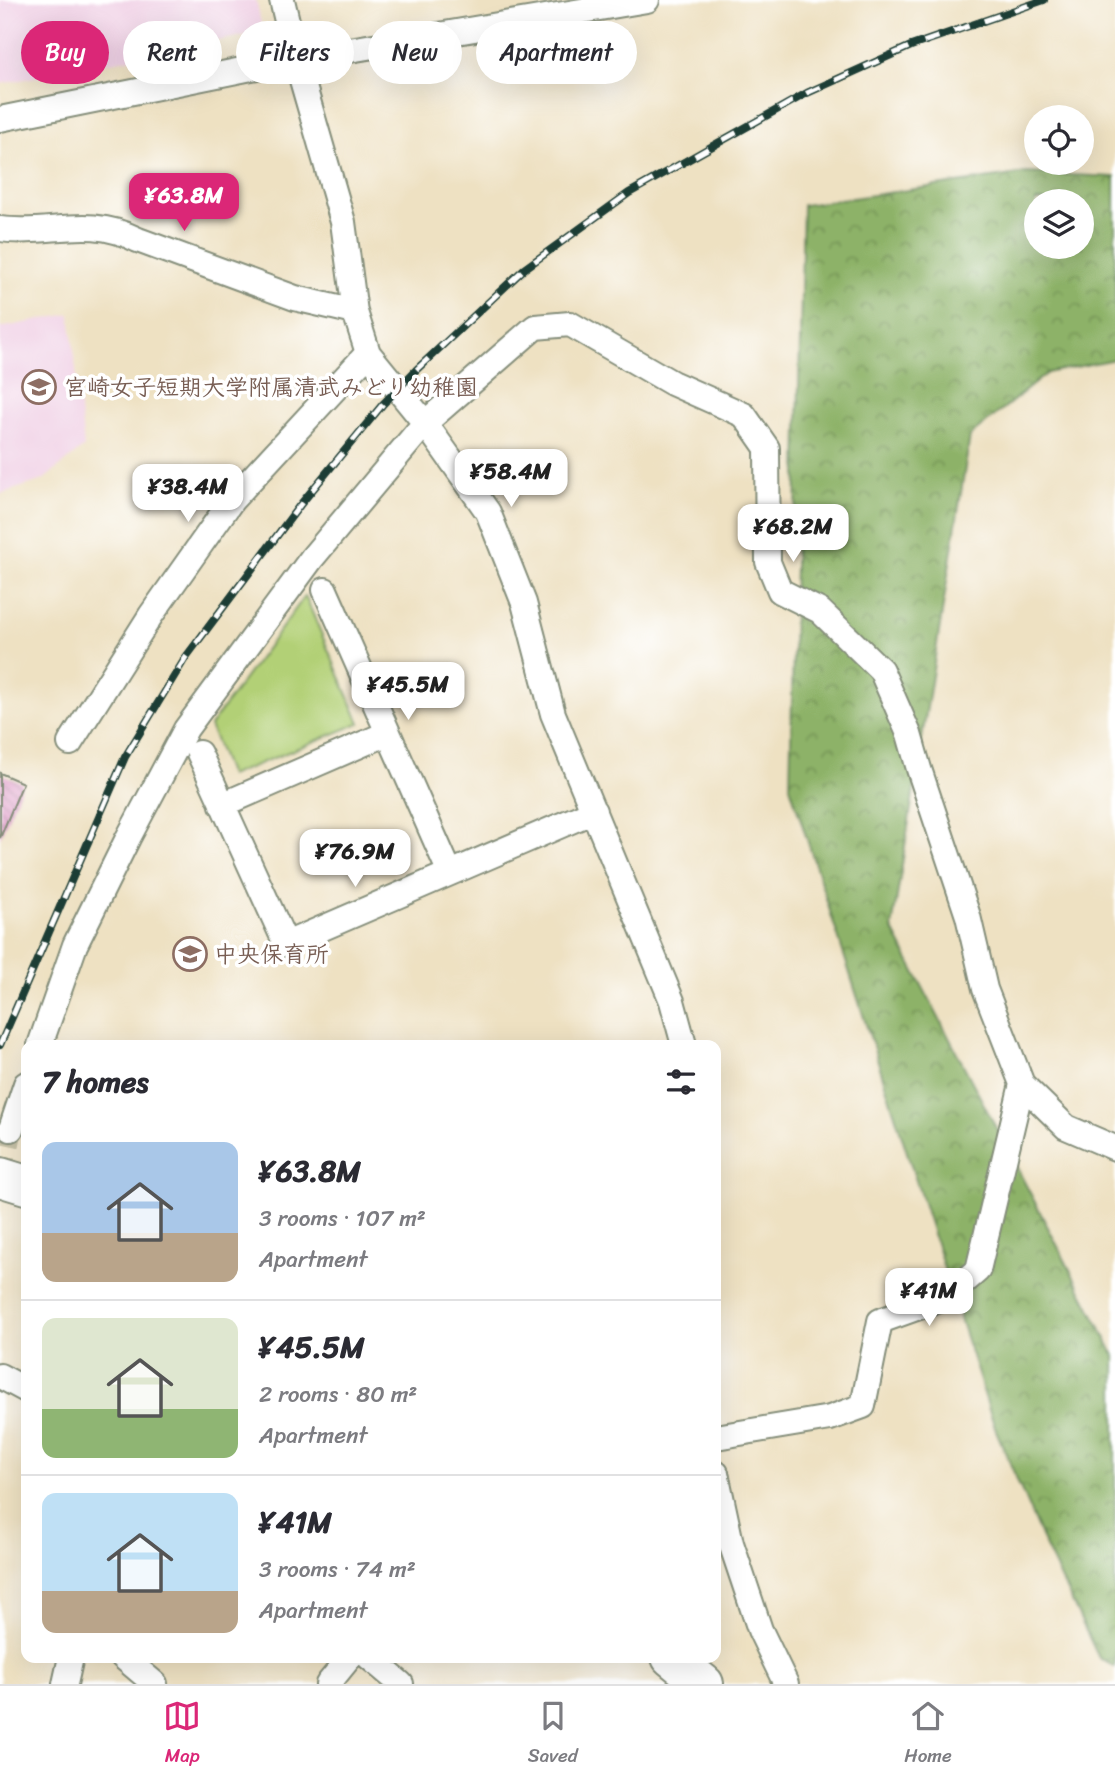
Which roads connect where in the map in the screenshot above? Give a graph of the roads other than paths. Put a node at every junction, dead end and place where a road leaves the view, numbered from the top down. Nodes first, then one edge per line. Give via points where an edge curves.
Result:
1 (282, 0) edge
2 (647, 0) edge
3 (287, 21) edge
4 (354, 49) edge
5 (236, 71) edge
6 (303, 84) edge
7 (0, 119) edge
8 (0, 229) edge
9 (355, 312) junction
10 (368, 353) junction
11 (425, 423) junction
12 (325, 590) dead end
13 (388, 733) junction
14 (70, 743) dead end
15 (199, 753) dead end
16 (222, 805) junction
17 (594, 811) junction
18 (450, 873) junction
19 (42, 1040) edge
20 (683, 1040) edge
21 (1022, 1084) junction
22 (21, 1099) edge
23 (11, 1129) tunnel mouth
24 (1115, 1147) edge
25 (0, 1177) edge
26 (21, 1183) edge
27 (0, 1376) edge
28 (21, 1387) edge
29 (721, 1436) edge
30 (721, 1496) edge
31 (70, 1663) edge
32 (130, 1663) edge
33 (345, 1663) edge
34 (376, 1663) edge
35 (678, 1663) edge
36 (65, 1684) edge
37 (155, 1684) edge
38 (328, 1684) edge
39 (401, 1684) edge
40 (704, 1684) edge
41 (786, 1684) edge

1 - 3 street
2 - 4 street
5 - 7 street
6 - 9 street via 343,222
8 - 9 street via 87,226 121,232 295,298
9 - 10 street
10 - 11 street
10 - 14 street via 232,500 151,615
11 - 17 street via 488,513 524,603 553,714
11 - 19 street via 312,558 186,729 75,945
11 - 21 street via 535,327 570,324 672,383 744,415 767,448 768,562 780,591 820,611 881,670 909,734 968,916 985,989
12 - 13 street
13 - 16 street
13 - 18 street
15 - 16 street
16 - 18 street via 286,944
17 - 18 street
17 - 20 street via 672,1001
21 - 24 street via 1066,1127
21 - 29 street via 978,1270 947,1297 880,1321 863,1406 830,1418
22 - 23 street
25 - 26 main road
27 - 28 street
30 - 41 street via 760,1630
31 - 36 street
32 - 37 street
33 - 38 street
34 - 39 street
35 - 40 main road

